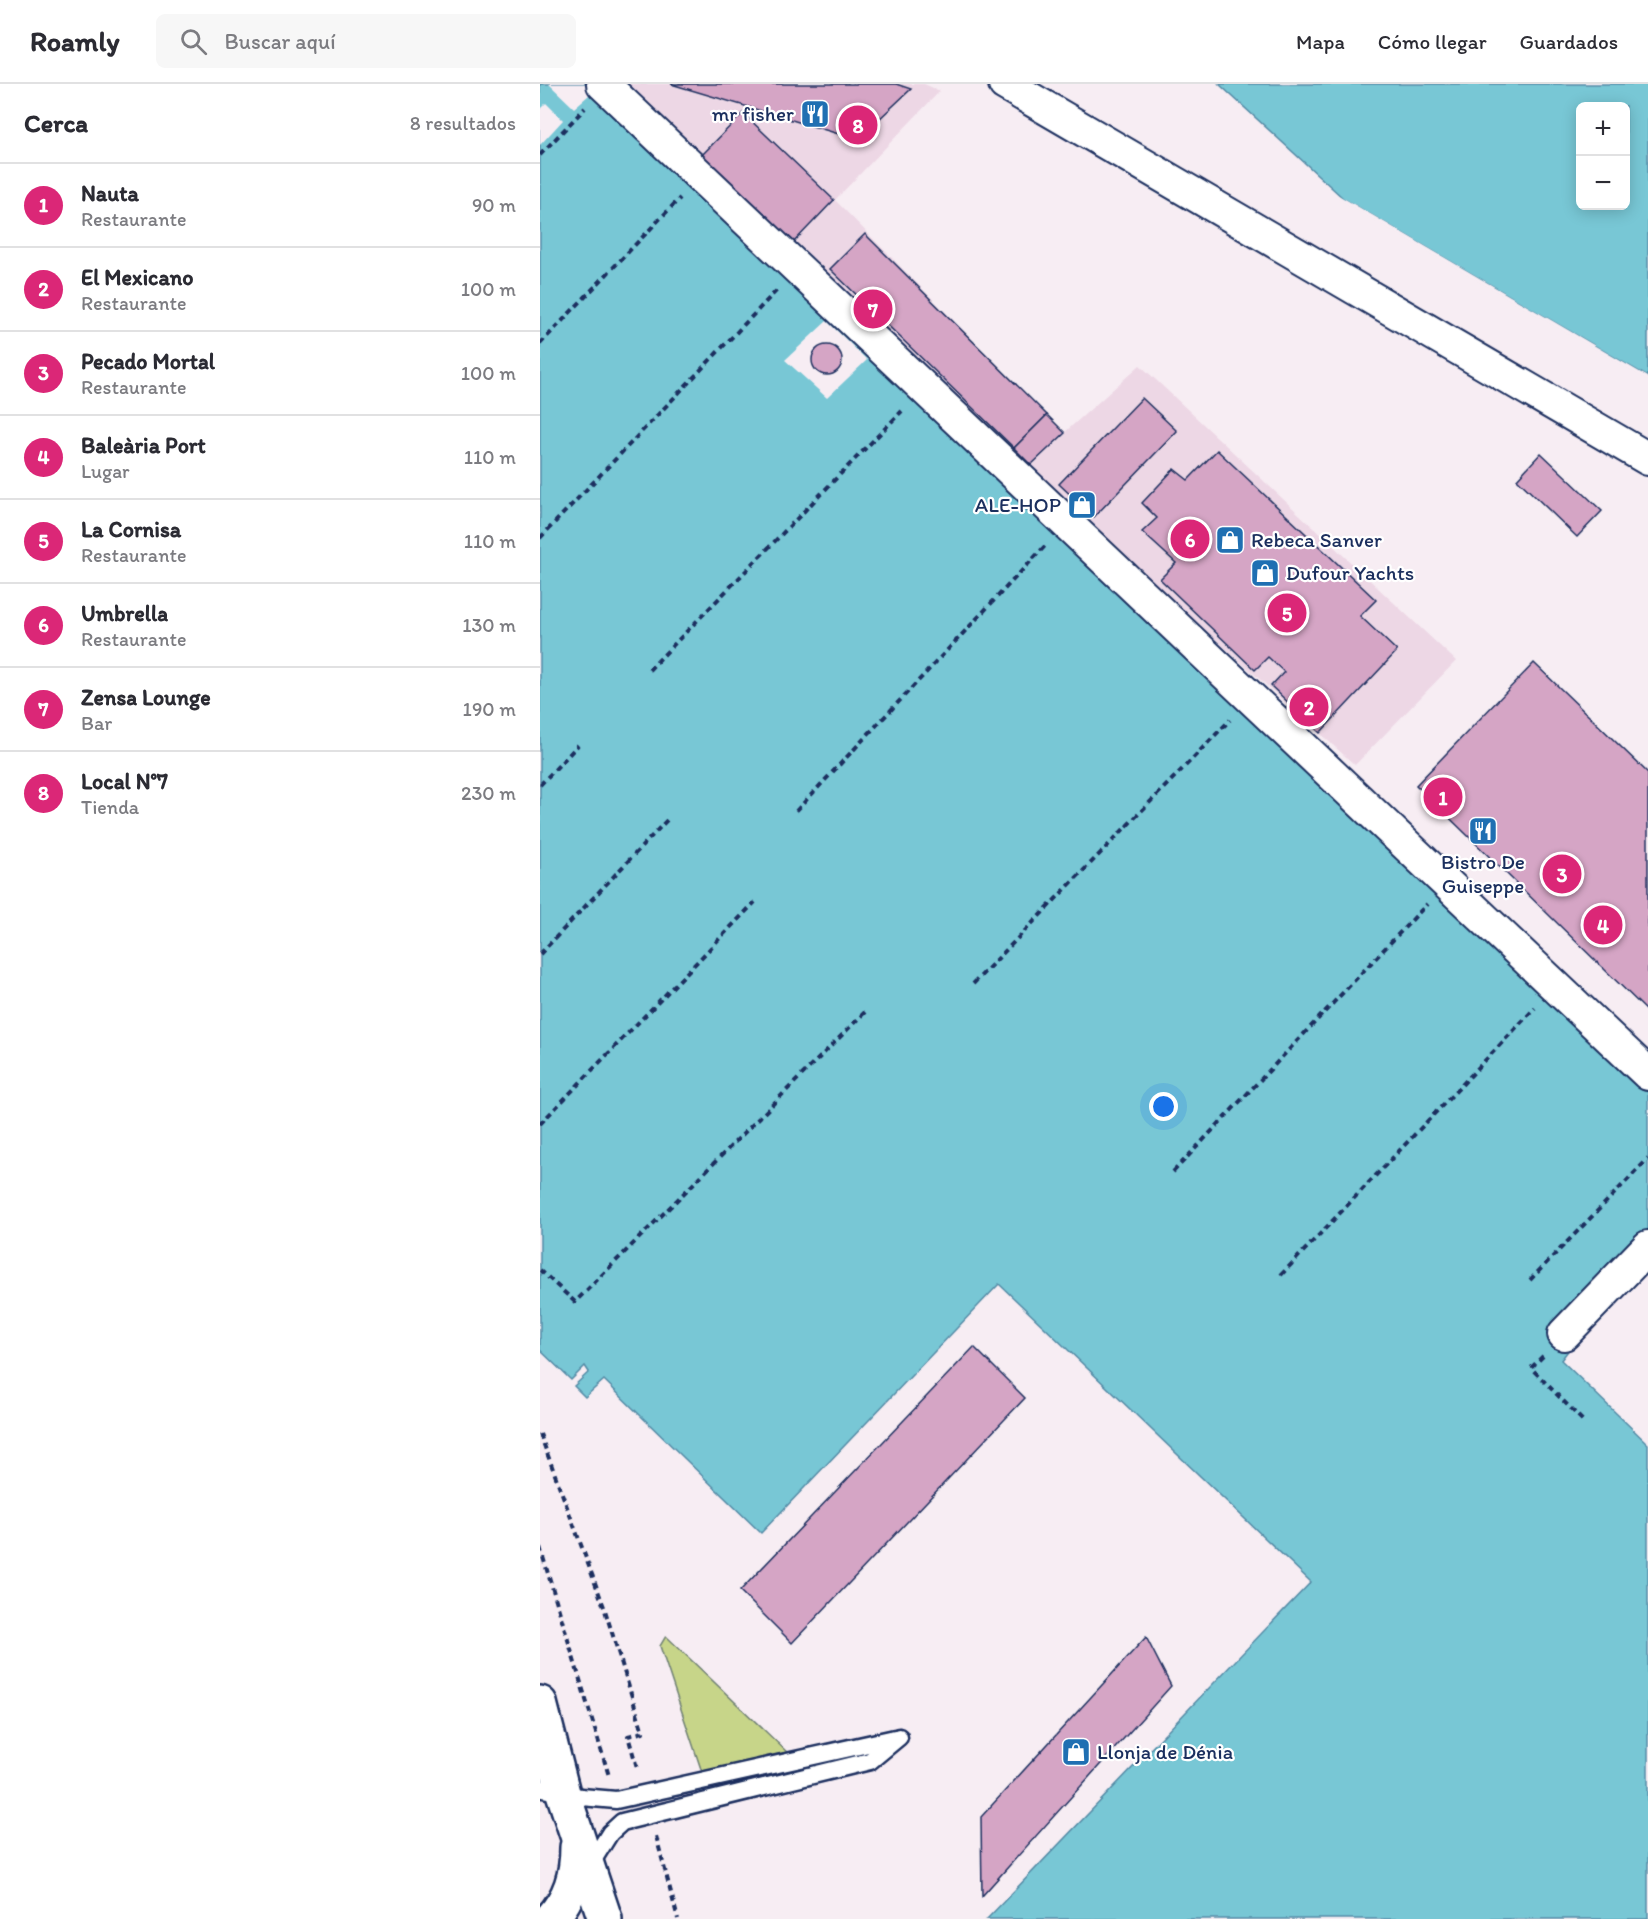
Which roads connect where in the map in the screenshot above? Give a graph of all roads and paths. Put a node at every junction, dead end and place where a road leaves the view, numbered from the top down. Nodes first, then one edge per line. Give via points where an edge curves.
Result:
1 (1005, 84) edge
2 (598, 92) edge
3 (540, 155) edge
4 (686, 192) dead end
5 (782, 285) dead end
6 (540, 345) edge
7 (909, 404) dead end
8 (1648, 459) edge
9 (540, 538) edge
10 (1050, 541) dead end
11 (649, 670) dead end
12 (1233, 717) dead end
13 (578, 745) dead end
14 (540, 785) edge
15 (796, 811) dead end
16 (667, 820) dead end
17 (1430, 901) dead end
18 (755, 902) dead end
19 (540, 954) edge
20 (973, 984) dead end
21 (1538, 1005) dead end
22 (868, 1009) dead end
23 (1648, 1074) edge
24 (540, 1124) edge
25 (1648, 1160) edge
26 (1173, 1172) dead end
27 (1648, 1247) edge
28 (540, 1270) edge
29 (1281, 1275) dead end
30 (1530, 1280) dead end
31 (1564, 1334) joint
32 (1585, 1424) dead end
33 (540, 1434) edge
34 (540, 1546) edge
35 (540, 1702) edge
36 (639, 1776) dead end
37 (549, 1790) edge
38 (616, 1800) junction
39 (655, 1833) dead end
40 (577, 1834) junction
41 (588, 1869) junction
42 (556, 1914) edge
43 (605, 1919) edge
44 (678, 1919) edge

1 - 8 street
2 - 3 path
2 - 23 street
4 - 6 path
5 - 9 path
7 - 11 path
10 - 15 path
12 - 20 path
13 - 14 path
16 - 19 path
17 - 26 path
18 - 24 path
21 - 29 path
22 - 28 path via 574,1302
25 - 30 path
27 - 31 street
31 - 32 path via 1531,1368
33 - 36 path via 604,1606 644,1732 628,1736
34 - 38 path
35 - 37 main road via 553,1750
37 - 38 lane
37 - 40 main road
38 - 41 lane via 899,1737 870,1761 622,1822 610,1833
39 - 44 path
40 - 41 main road
40 - 42 main road via 573,1886
41 - 42 lane
41 - 43 main road

